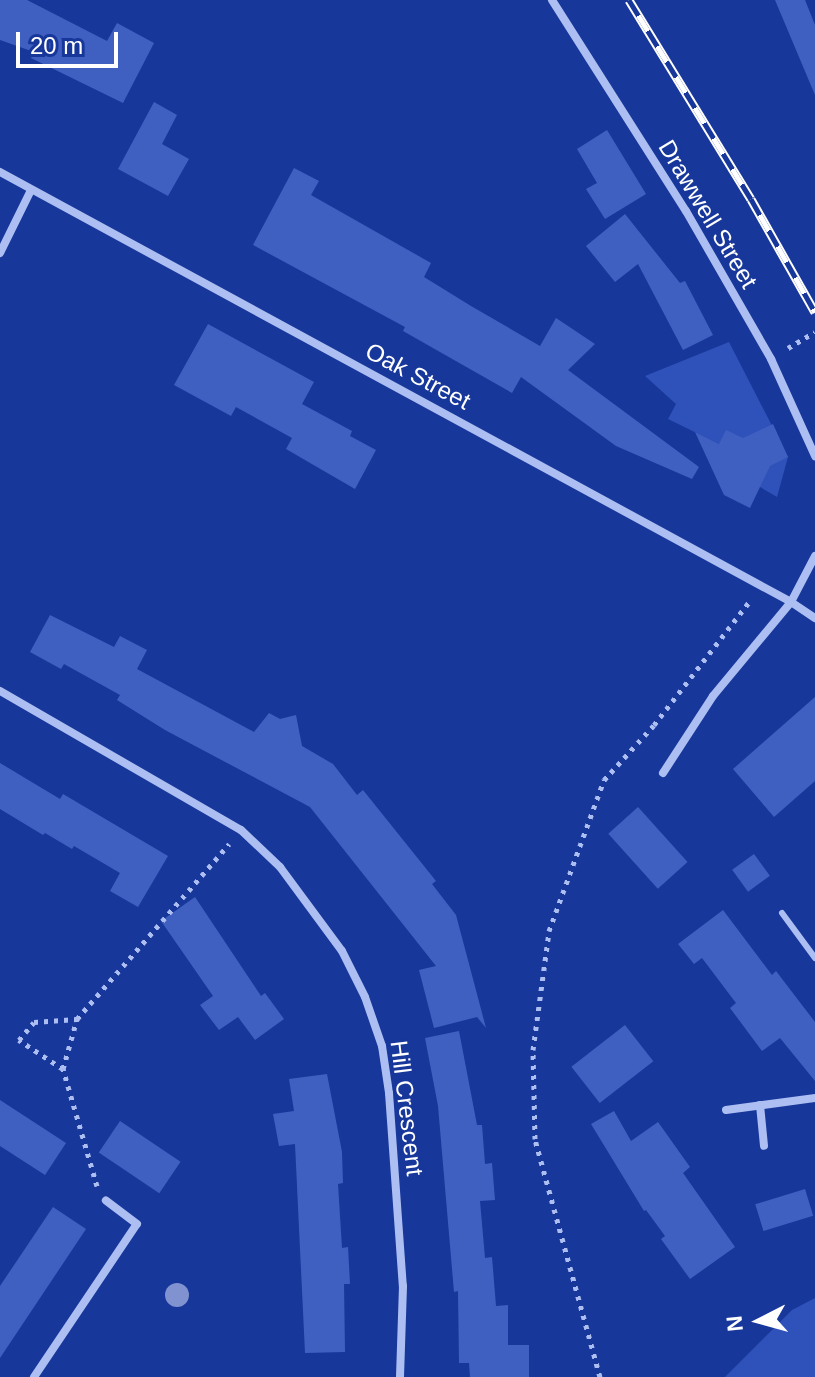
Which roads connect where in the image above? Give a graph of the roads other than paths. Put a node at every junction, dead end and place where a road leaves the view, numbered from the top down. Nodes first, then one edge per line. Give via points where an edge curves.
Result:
1 (552, 0) edge
2 (0, 172) edge
3 (31, 190) junction
4 (0, 253) edge
5 (815, 456) edge
6 (815, 556) edge
7 (791, 602) junction
8 (815, 618) edge
9 (0, 691) edge
10 (663, 773) dead end
11 (782, 913) dead end
12 (815, 958) edge
13 (815, 1098) edge
14 (760, 1105) junction
15 (726, 1110) dead end
16 (764, 1146) dead end
17 (106, 1201) road end
18 (34, 1377) edge
19 (400, 1377) edge

1 - 5 street, Drawwell Street via 686,211 771,359
2 - 3 street, Oak Street
3 - 4 street
3 - 7 street, Oak Street
6 - 7 street
7 - 8 street, Oak Street
7 - 10 street via 713,696
9 - 19 street, Hill Crescent via 241,830 280,867 342,951 382,1046 403,1286
11 - 12 lane
13 - 14 street
14 - 15 street
14 - 16 street
17 - 18 street via 137,1224

